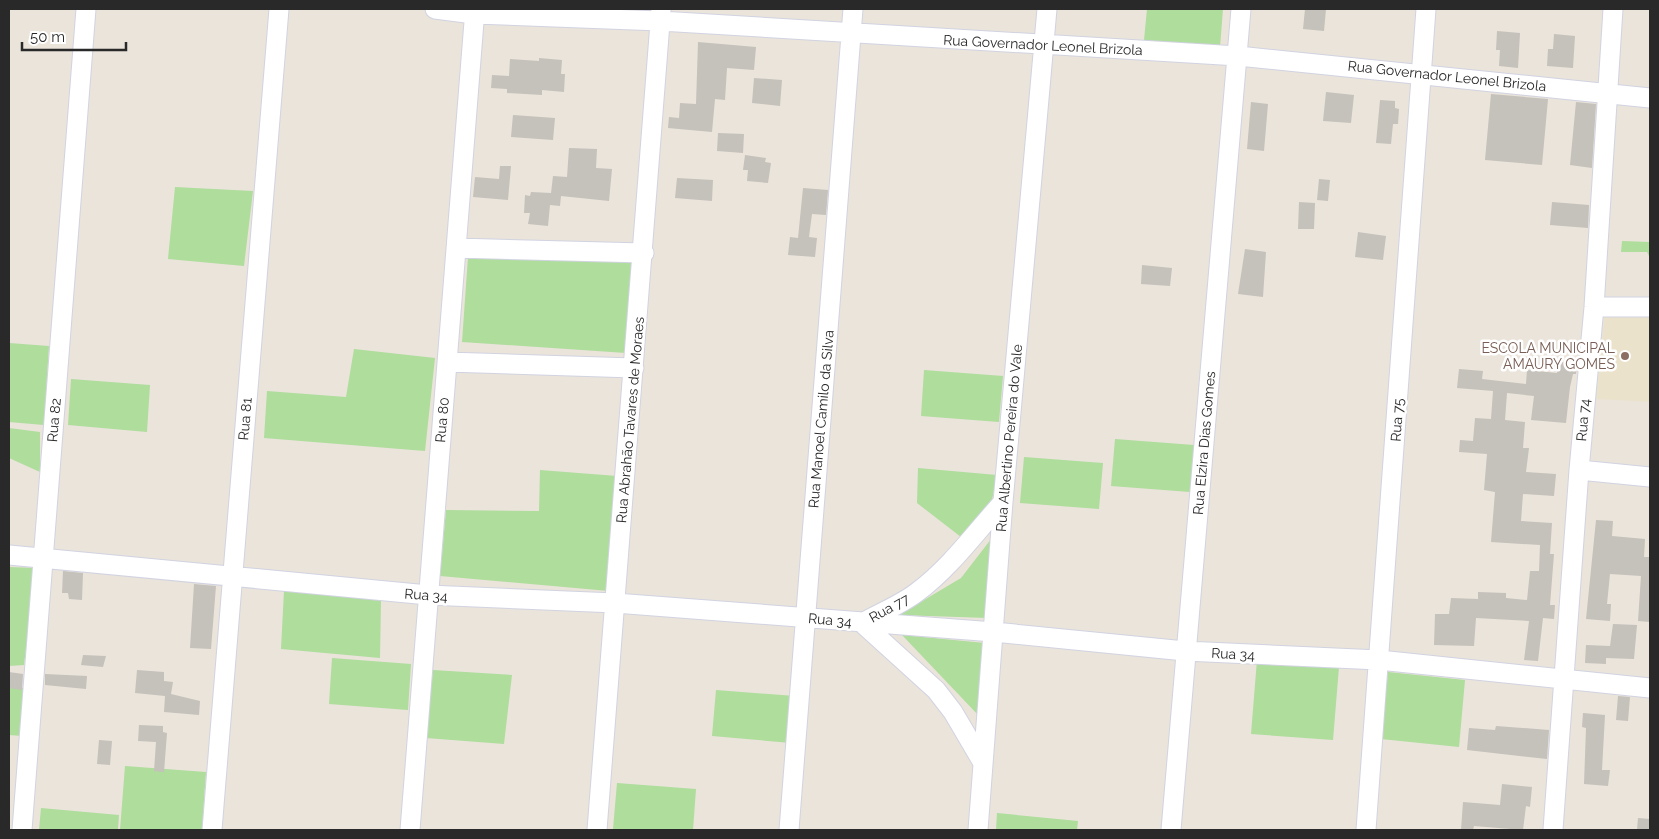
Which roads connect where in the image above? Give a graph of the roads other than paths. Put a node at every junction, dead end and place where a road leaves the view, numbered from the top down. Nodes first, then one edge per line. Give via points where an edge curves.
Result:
1 (86, 9) edge
2 (279, 9) edge
3 (435, 9) edge
4 (854, 9) edge
5 (1047, 9) edge
6 (1241, 9) edge
7 (1426, 9) edge
8 (1613, 9) edge
9 (475, 11) edge
10 (660, 15) edge
11 (852, 33) junction
12 (1044, 46) junction
13 (1238, 56) junction
14 (1422, 74) junction
15 (1607, 93) junction
16 (1650, 98) edge
17 (456, 248) junction
18 (644, 253) junction
19 (1594, 307) junction
20 (1650, 307) edge
21 (447, 362) junction
22 (634, 368) junction
23 (1578, 470) junction
24 (1650, 477) edge
25 (1003, 502) junction
26 (9, 555) edge
27 (43, 559) junction
28 (232, 578) junction
29 (428, 596) junction
30 (615, 603) junction
31 (805, 618) junction
32 (862, 623) junction
33 (994, 632) junction
34 (1185, 651) junction
35 (1379, 660) junction
36 (1564, 680) junction
37 (1650, 688) edge
38 (983, 763) junction
39 (22, 830) edge
40 (212, 830) edge
41 (410, 830) edge
42 (597, 830) edge
43 (789, 830) edge
44 (978, 830) edge
45 (1170, 830) edge
46 (1366, 830) edge
47 (1553, 830) edge

1 - 27 street, Rua 82
2 - 28 street, Rua 81
3 - 9 street, Rua Governador Leonel Brizola
4 - 11 street, Rua Manoel Camilo da Silva
5 - 12 street
6 - 13 street, Rua Elzira Dias Gomes
7 - 14 street, Rua 75
8 - 15 street, Rua 74
9 - 10 street, Rua Governador Leonel Brizola
9 - 17 street, Rua 80
10 - 11 street, Rua Governador Leonel Brizola
10 - 18 street, Rua Abrahão Tavares de Moraes
11 - 12 street, Rua Governador Leonel Brizola
11 - 31 street, Rua Manoel Camilo da Silva
12 - 13 street, Rua Governador Leonel Brizola
12 - 25 street, Rua Albertino Pereira do Vale
13 - 14 street, Rua Governador Leonel Brizola
13 - 34 street, Rua Elzira Dias Gomes
14 - 15 street, Rua Governador Leonel Brizola
14 - 35 street, Rua 75
15 - 16 street, Rua Governador Leonel Brizola
15 - 19 street, Rua 74
17 - 18 street
17 - 21 street, Rua 80
18 - 22 street, Rua Abrahão Tavares de Moraes
19 - 20 street
19 - 23 street, Rua 74
21 - 22 street
21 - 29 street, Rua 80
22 - 30 street, Rua Abrahão Tavares de Moraes
23 - 24 street
23 - 36 street, Rua 74
25 - 32 street, Rua 77 via 935,577 915,594
25 - 33 street, Rua Albertino Pereira do Vale
26 - 27 street, Rua 34
27 - 28 street, Rua 34
27 - 39 street, Rua 82
28 - 29 street, Rua 34
28 - 40 street, Rua 81
29 - 30 street, Rua 34
29 - 41 street, Rua 80
30 - 31 street, Rua 34
30 - 42 street, Rua Abrahão Tavares de Moraes
31 - 32 street, Rua 34
31 - 43 street, Rua Manoel Camilo da Silva
32 - 33 street, Rua 34
32 - 38 street, Rua 77 via 936,690
33 - 34 street, Rua 34
33 - 38 street, Rua Albertino Pereira do Vale
34 - 35 street, Rua 34
34 - 45 street, Rua Elzira Dias Gomes
35 - 36 street, Rua 34
35 - 46 street, Rua 75
36 - 37 street, Rua 34
36 - 47 street, Rua 74
38 - 44 street, Rua Albertino Pereira do Vale

